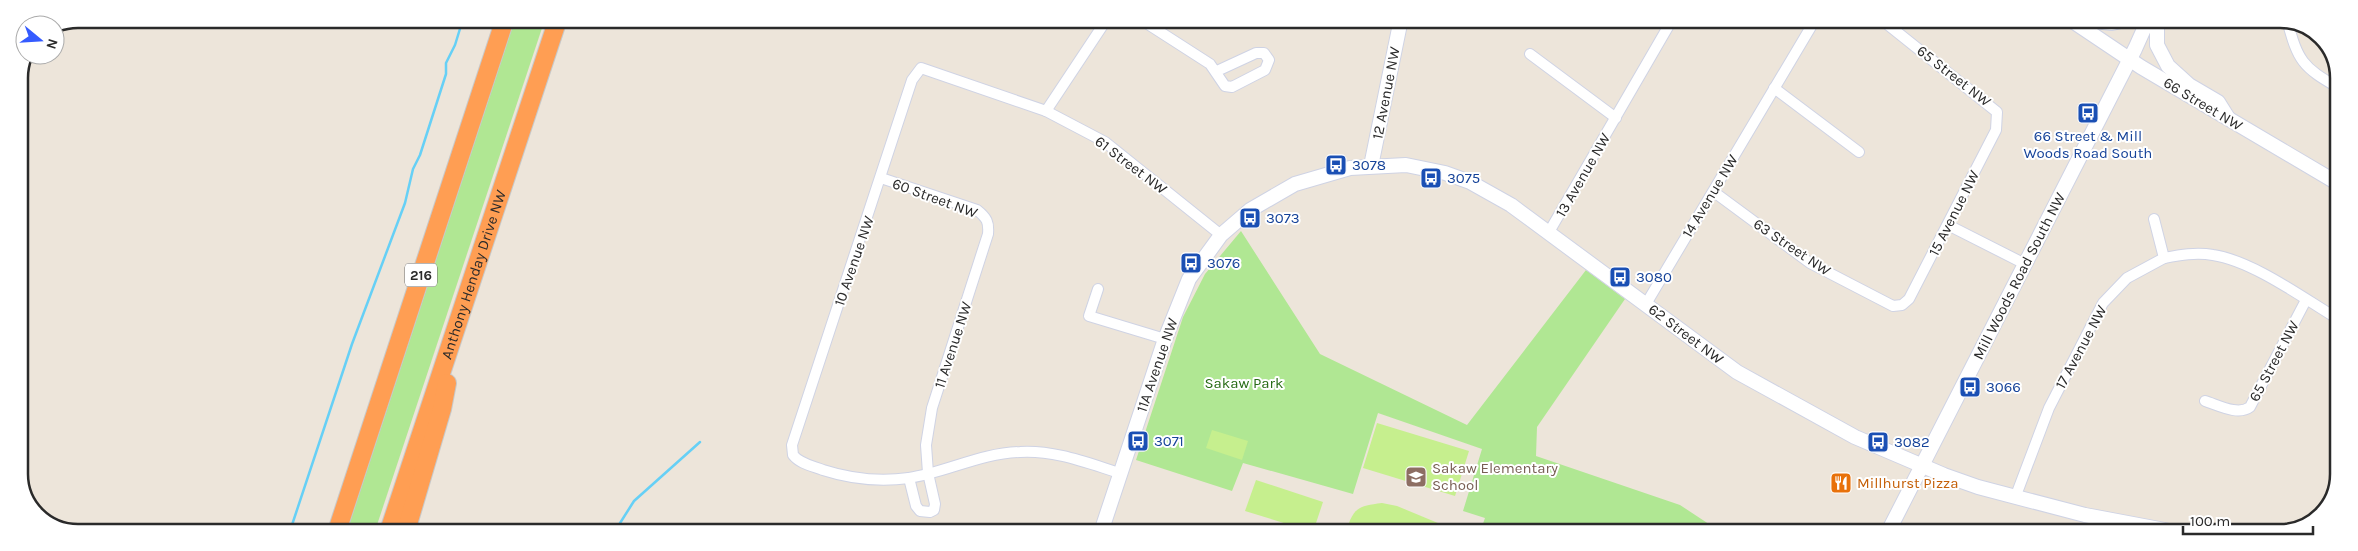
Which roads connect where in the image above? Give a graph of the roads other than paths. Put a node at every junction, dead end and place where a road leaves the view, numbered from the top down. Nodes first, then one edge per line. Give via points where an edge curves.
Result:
1 (502, 28) edge
2 (555, 28) edge
3 (1101, 28) edge
4 (1154, 28) edge
5 (1399, 28) edge
6 (1667, 28) edge
7 (1810, 28) edge
8 (1892, 28) edge
9 (2083, 28) edge
10 (2144, 28) edge
11 (2158, 28) edge
12 (2289, 28) edge
13 (1530, 54) dead end
14 (2130, 60) junction
15 (921, 68) joint
16 (1217, 71) junction
17 (2330, 83) edge
18 (1774, 88) junction
19 (1046, 111) junction
20 (1998, 116) joint
21 (1616, 118) junction
22 (2230, 120) junction
23 (1859, 152) dead end
24 (1371, 166) junction
25 (881, 178) junction
26 (2330, 179) edge
27 (1714, 192) junction
28 (987, 219) joint
29 (2154, 219) dead end
30 (1948, 225) junction
31 (1549, 232) junction
32 (1221, 235) junction
33 (2164, 258) junction
34 (2025, 264) junction
35 (1098, 289) dead end
36 (2306, 300) junction
37 (1646, 304) junction
38 (1902, 305) joint
39 (462, 310) junction
40 (2330, 314) edge
41 (1165, 338) junction
42 (2205, 401) dead end
43 (1921, 465) junction
44 (928, 473) junction
45 (1120, 473) junction
46 (910, 478) junction
47 (2015, 498) junction
48 (339, 524) edge
49 (391, 524) edge
50 (408, 524) edge
51 (1104, 524) edge
52 (1892, 524) edge
53 (2106, 524) edge

1 - 48 highway, 216
2 - 39 highway, Anthony Henday Drive NW
3 - 19 street
4 - 16 street
5 - 24 street, 12 Avenue NW
6 - 21 street, 13 Avenue NW
7 - 18 street, 14 Avenue NW
8 - 20 street, 65 Street NW via 1995,108
9 - 14 street, 66 Street NW
10 - 14 street, Mill Woods Road South NW
11 - 22 street via 2158,45 2168,66 2179,78 2218,102
12 - 17 street via 2297,53 2305,65
13 - 21 street, 13 Avenue NW
14 - 22 street, 66 Street NW
14 - 34 street, Mill Woods Road South NW
15 - 19 street, 61 Street NW
15 - 25 street, 10 Avenue NW via 912,80
16 - 16 street via 1222,84 1232,87 1265,70 1268,60 1264,53 1256,53
18 - 23 street
18 - 27 street, 14 Avenue NW
19 - 32 street, 61 Street NW via 1105,142
20 - 30 street, 15 Avenue NW via 1996,130
21 - 31 street, 13 Avenue NW
22 - 26 street, 66 Street NW
24 - 31 street, 62 Street NW via 1406,165 1445,173 1512,205
24 - 32 street, 62 Street NW via 1336,171 1295,184 1250,210
25 - 28 street, 60 Street NW via 977,210
25 - 46 street, 10 Avenue NW via 792,445 793,455 802,463 856,478
27 - 37 street, 14 Avenue NW
27 - 38 street, 63 Street NW via 1810,263 1887,303
28 - 44 street, 11 Avenue NW via 988,234 932,408 926,445
29 - 33 street
30 - 34 street
30 - 38 street, 15 Avenue NW via 1909,299
31 - 37 street, 62 Street NW
32 - 41 street, 11A Avenue NW via 1189,279
33 - 36 street via 2192,254 2222,256
33 - 47 street, 17 Avenue NW via 2127,278 2103,304 2048,408
34 - 43 street, Mill Woods Road South NW
35 - 41 street via 1089,316
36 - 40 street
36 - 42 street, 65 Street NW via 2250,407 2237,410
37 - 43 street, 62 Street NW via 1662,319 1753,381 1855,437
39 - 49 highway, Anthony Henday Drive NW
39 - 50 highway via 442,410
41 - 45 street, 11A Avenue NW
43 - 47 street, 62 Street NW
43 - 52 street, Mill Woods Road South NW
44 - 45 street via 1000,453 1024,451 1060,454
44 - 46 street
44 - 46 street, 11 Avenue NW via 935,504 930,512 920,511 916,506
45 - 51 street, 11A Avenue NW
47 - 53 street, 62 Street NW

